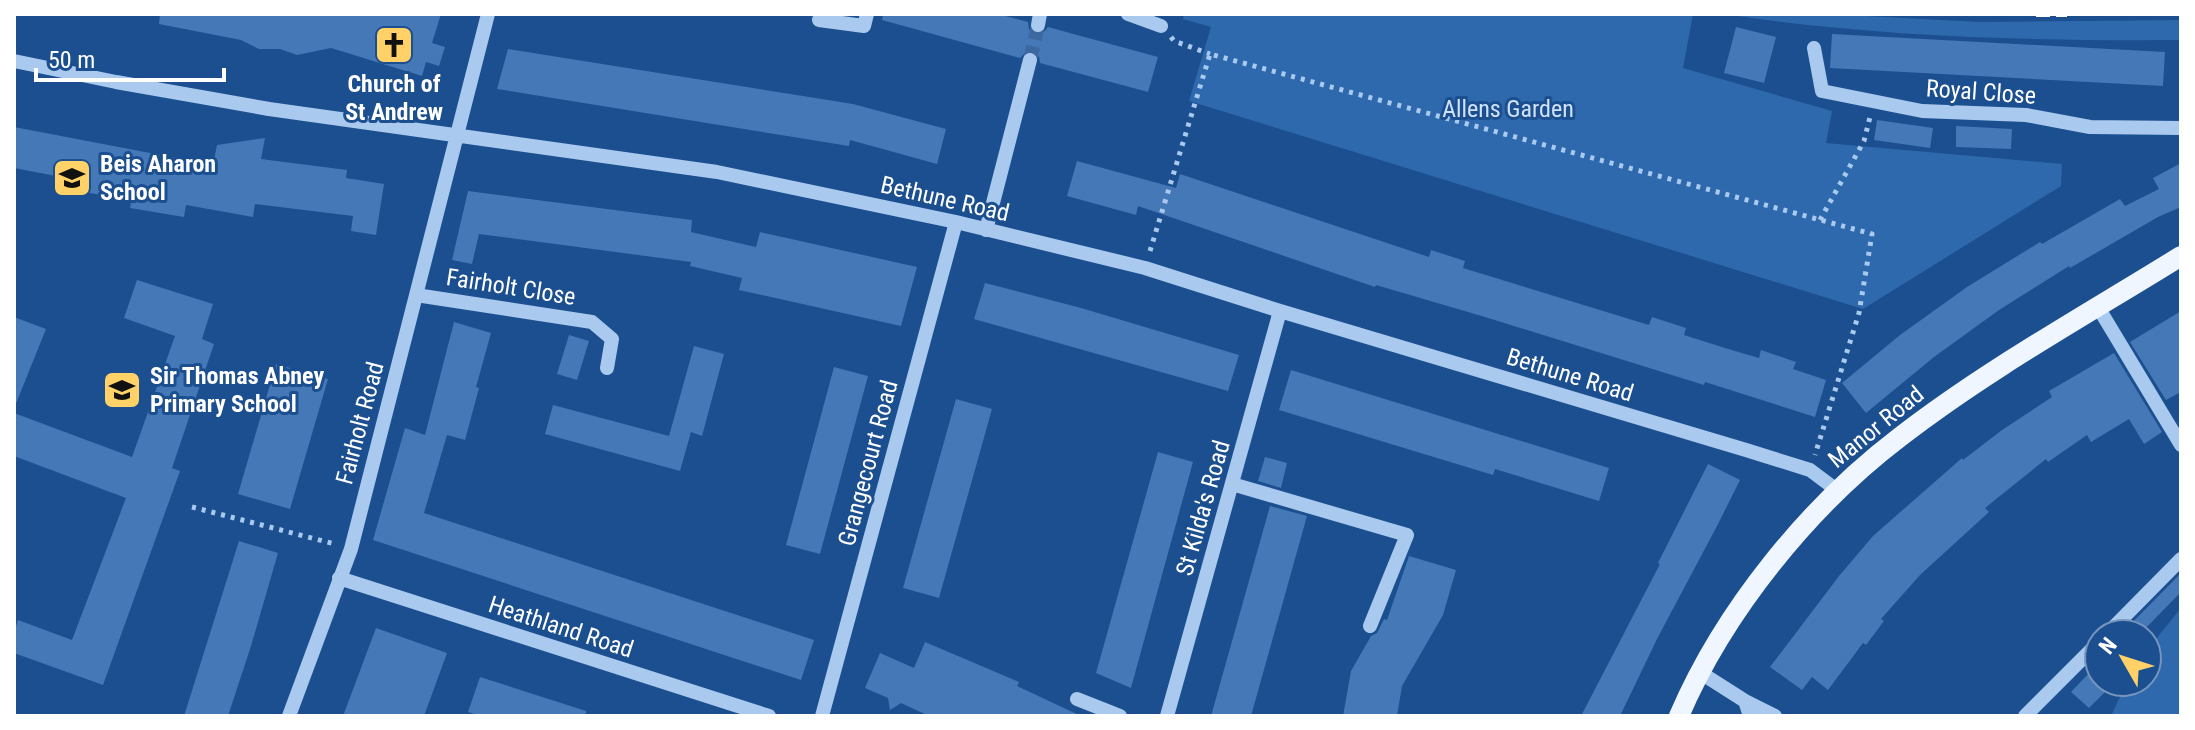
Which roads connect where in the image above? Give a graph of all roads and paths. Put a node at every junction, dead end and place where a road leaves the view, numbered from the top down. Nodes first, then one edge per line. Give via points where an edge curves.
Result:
1 (488, 14) edge
2 (867, 14) edge
3 (1128, 14) edge
4 (819, 20) dead end
5 (1161, 26) joint
6 (1814, 48) dead end
7 (1210, 54) junction
8 (1030, 60) tunnel mouth
9 (14, 61) edge
10 (1874, 101) junction
11 (2181, 128) edge
12 (456, 136) junction
13 (1820, 220) junction
14 (956, 222) junction
15 (986, 230) junction
16 (2181, 256) edge
17 (1145, 268) junction
18 (416, 295) junction
19 (2098, 307) junction
20 (1280, 311) junction
21 (607, 368) dead end
22 (1819, 440) dead end
23 (2181, 445) edge
24 (1232, 484) junction
25 (1838, 491) junction
26 (192, 507) dead end
27 (351, 549) junction
28 (2181, 559) edge
29 (339, 578) junction
30 (2123, 618) edge
31 (1370, 626) dead end
32 (2083, 658) edge
33 (1701, 673) junction
34 (1077, 699) dead end
35 (1745, 701) junction
36 (729, 710) edge
37 (289, 716) edge
38 (769, 716) edge
39 (822, 716) edge
40 (1120, 716) edge
41 (1167, 716) edge
42 (1679, 716) edge
43 (1750, 716) edge
44 (1775, 716) edge
45 (2025, 716) edge

1 - 12 street, Fairholt Road
2 - 4 street via 864,26
3 - 5 street
5 - 7 path via 1174,41
6 - 10 street, Royal Close via 1822,91
7 - 13 path
7 - 17 path
8 - 15 street
9 - 12 street, Bethune Road via 256,107
10 - 11 street, Royal Close via 1922,111 2026,115 2090,127
10 - 13 path via 1864,141
12 - 14 street, Bethune Road via 717,172
12 - 18 street, Fairholt Road
13 - 22 path via 1872,234 1859,313
14 - 15 street, Bethune Road
14 - 39 street, Grangecourt Road
15 - 17 street, Bethune Road
16 - 19 main road, Manor Road
17 - 20 street, Bethune Road
18 - 21 street, Fairholt Close via 592,322 612,339
18 - 27 street, Fairholt Road
19 - 23 street
19 - 25 main road, Manor Road via 1961,393 1898,438
20 - 24 street, St Kilda's Road
20 - 25 street, Bethune Road via 1810,470
24 - 31 street via 1407,535
24 - 41 street, St Kilda's Road
25 - 33 main road, Manor Road via 1755,586
26 - 27 path
27 - 29 street, Fairholt Road
28 - 30 street
29 - 36 street, Heathland Road
29 - 37 street, Fairholt Road
32 - 45 street
33 - 35 street
33 - 42 main road, Manor Road
34 - 40 street
35 - 43 street
35 - 44 street
36 - 38 street, Heathland Road

